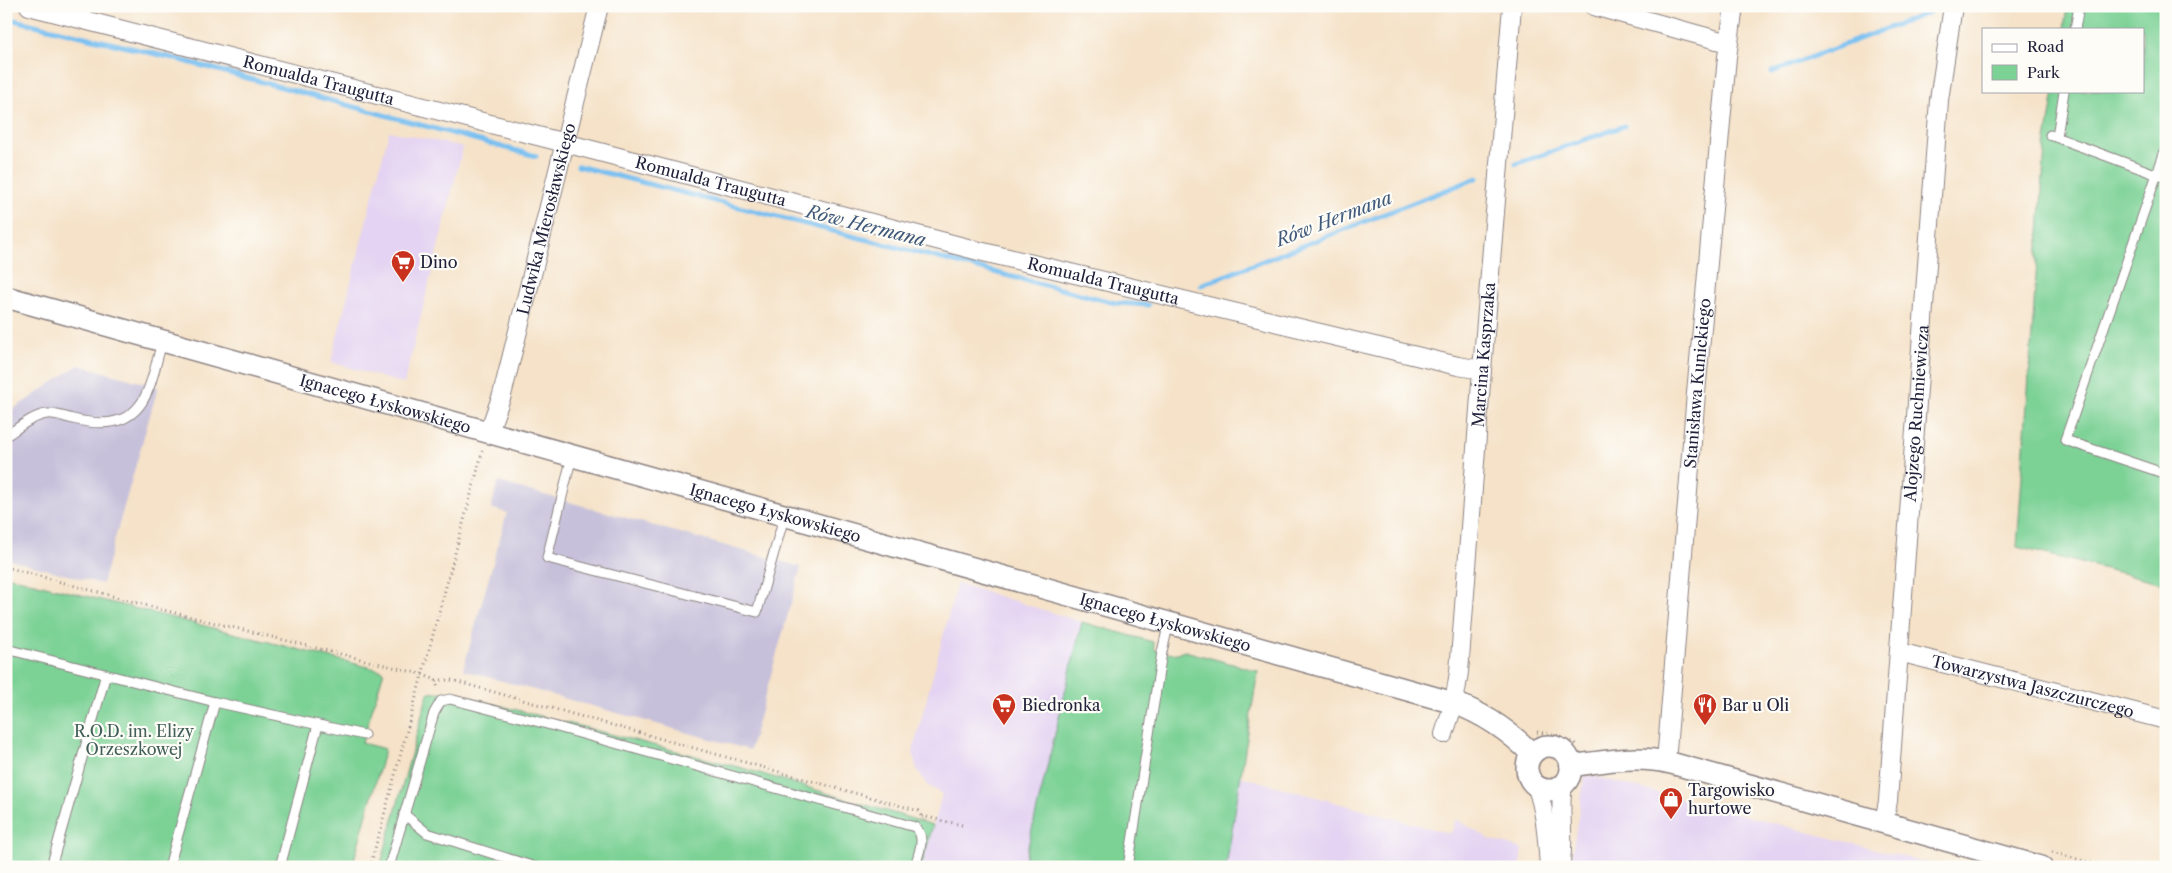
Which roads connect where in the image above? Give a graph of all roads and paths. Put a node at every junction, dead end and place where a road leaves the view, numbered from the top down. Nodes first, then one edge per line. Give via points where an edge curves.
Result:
1 (29, 6) edge
2 (600, 6) edge
3 (1512, 6) edge
4 (1594, 6) edge
5 (1734, 6) edge
6 (1953, 6) edge
7 (2079, 6) edge
8 (2075, 28) edge
9 (1728, 42) junction
10 (2064, 92) edge
11 (565, 143) junction
12 (2166, 148) edge
13 (2156, 175) junction
14 (2166, 178) edge
15 (6, 297) edge
16 (163, 340) junction
17 (1482, 370) junction
18 (489, 431) junction
19 (6, 436) edge
20 (573, 454) junction
21 (2166, 474) edge
22 (785, 514) junction
23 (6, 567) edge
24 (1169, 622) junction
25 (6, 649) edge
26 (1899, 652) junction
27 (106, 674) junction
28 (421, 674) junction
29 (436, 680) junction
30 (440, 697) junction
31 (214, 702) junction
32 (1454, 702) junction
33 (2166, 720) edge
34 (318, 725) junction
35 (1530, 727) dead end
36 (1444, 734) dead end
37 (364, 735) dead end
38 (1583, 745) dead end
39 (1532, 754) junction
40 (1666, 762) junction
41 (1571, 766) junction
42 (1536, 785) junction
43 (1563, 785) junction
44 (919, 811) dead end
45 (404, 814) junction
46 (921, 816) dead end
47 (1884, 822) junction
48 (962, 825) dead end
49 (51, 867) edge
50 (168, 867) edge
51 (280, 867) edge
52 (370, 867) edge
53 (389, 867) edge
54 (535, 867) edge
55 (914, 867) edge
56 (1128, 867) edge
57 (1548, 867) edge
58 (1560, 867) edge
59 (2041, 867) edge

1 - 11 street, Romualda Traugutta
2 - 11 street, Ludwika Mierosławskiego
3 - 17 street, Marcina Kasprzaka
4 - 9 street
5 - 9 street, Stanisława Kunickiego
6 - 26 street, Alojzego Ruchniewicza via 1939,100
7 - 8 lane
9 - 40 street, Stanisława Kunickiego
10 - 13 lane via 2053,136
11 - 17 street, Romualda Traugutta via 979,251
11 - 18 street, Ludwika Mierosławskiego via 502,395
12 - 13 lane
13 - 14 lane
13 - 21 lane via 2065,440
15 - 16 street, Ignacego Łyskowskiego
16 - 18 street, Ignacego Łyskowskiego
16 - 19 lane via 142,401 127,417 96,423 45,414
17 - 32 street, Marcina Kasprzaka
18 - 20 street, Ignacego Łyskowskiego
18 - 28 path
20 - 22 street, Ignacego Łyskowskiego
20 - 22 lane via 547,558 757,612
22 - 24 street, Ignacego Łyskowskiego
23 - 28 path
24 - 32 street, Ignacego Łyskowskiego
24 - 56 lane
25 - 27 lane
26 - 33 street, Towarzystwa Jaszczurczego
26 - 47 street, Alojzego Ruchniewicza
27 - 31 lane
27 - 49 lane
28 - 29 path
28 - 52 path
29 - 30 path
29 - 44 path via 451,680
30 - 45 lane
30 - 55 lane via 915,827 922,842
31 - 34 lane
31 - 50 lane
32 - 36 street, Marcina Kasprzaka
32 - 39 street, Ignacego Łyskowskiego via 1488,717
34 - 37 lane
34 - 51 lane
35 - 38 path
39 - 41 street via 1544,746 1558,748 1569,758
39 - 42 street via 1527,767
40 - 41 street via 1625,758
40 - 47 street
41 - 43 street via 1568,780
42 - 43 street via 1549,790
42 - 57 street via 1545,820
43 - 58 street via 1560,798
45 - 53 lane
45 - 54 lane via 427,833
46 - 48 path
47 - 59 street

